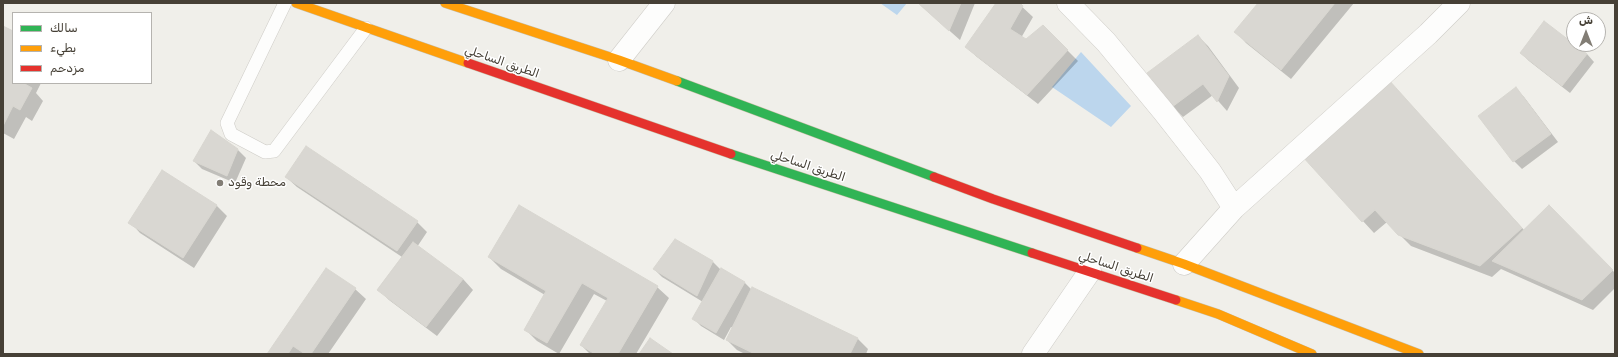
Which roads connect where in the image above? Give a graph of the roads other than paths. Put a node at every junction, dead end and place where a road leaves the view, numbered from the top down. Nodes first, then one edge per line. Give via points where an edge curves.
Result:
1 (285, 3) edge
2 (296, 3) edge
3 (445, 3) edge
4 (664, 3) edge
5 (1068, 3) edge
6 (1459, 3) edge
7 (366, 28) junction
8 (619, 60) junction
9 (1234, 208) junction
10 (1184, 264) junction
11 (1090, 272) junction
12 (1033, 354) edge
13 (1312, 354) edge
14 (1419, 354) edge

1 - 7 lane via 227,123 231,134 265,152 274,151
2 - 7 highway, الطريق الساحلي
3 - 8 highway, الطريق الساحلي
4 - 8 street
5 - 9 street via 1106,42 1163,111 1210,171
6 - 9 street via 1428,34
7 - 11 highway, الطريق الساحلي via 660,130
8 - 10 highway, الطريق الساحلي via 994,199
9 - 10 street
10 - 14 highway, الطريق الساحلي
11 - 12 street
11 - 13 highway, الطريق الساحلي via 1218,314

